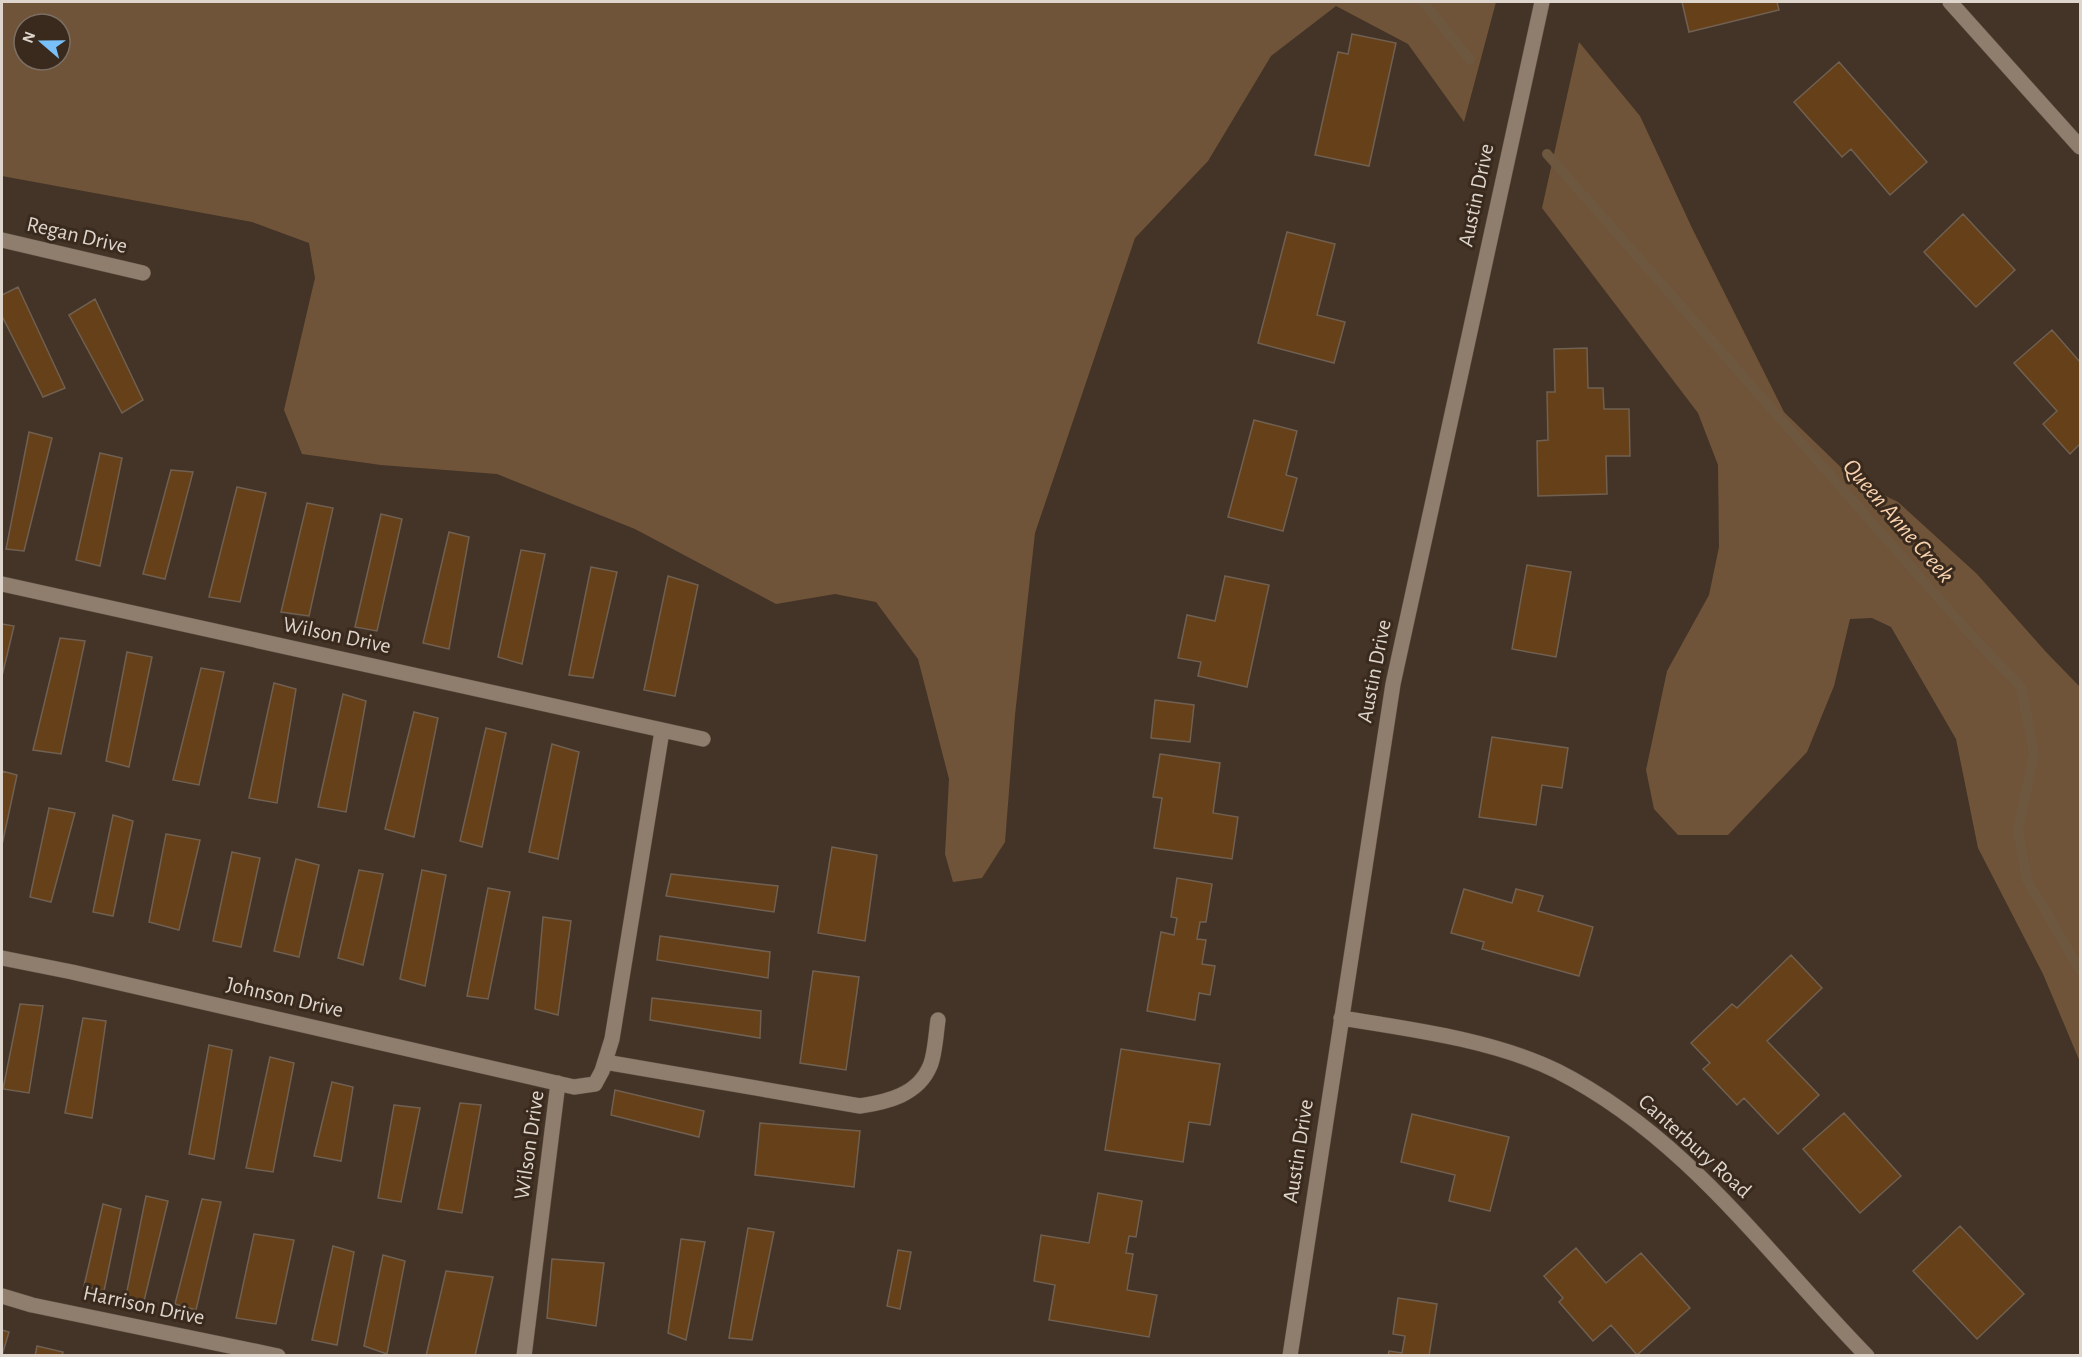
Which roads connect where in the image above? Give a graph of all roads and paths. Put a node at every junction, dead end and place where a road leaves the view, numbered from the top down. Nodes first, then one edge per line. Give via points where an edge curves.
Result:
1 (1542, 2) edge
2 (1950, 2) edge
3 (2080, 147) edge
4 (2, 240) edge
5 (143, 273) dead end
6 (2, 584) edge
7 (662, 731) junction
8 (703, 739) dead end
9 (2, 958) edge
10 (1341, 1018) junction
11 (938, 1020) dead end
12 (605, 1062) junction
13 (558, 1083) junction
14 (2, 1296) edge
15 (278, 1356) edge
16 (524, 1356) edge
17 (1290, 1356) edge
18 (1867, 1356) edge

1 - 10 street, Austin Drive via 1393,684
2 - 3 street
4 - 5 street, Regan Drive
6 - 7 street, Wilson Drive
7 - 8 street, Wilson Drive
7 - 12 street, Wilson Drive
9 - 13 street, Johnson Drive
10 - 17 street, Austin Drive
10 - 18 street, Canterbury Road via 1443,1035 1519,1056 1556,1071 1621,1108 1714,1189
11 - 12 street via 930,1066 913,1090 884,1102 860,1106
12 - 13 street, Wilson Drive via 595,1084 574,1087
13 - 16 street, Wilson Drive
14 - 15 street, Harrison Drive

